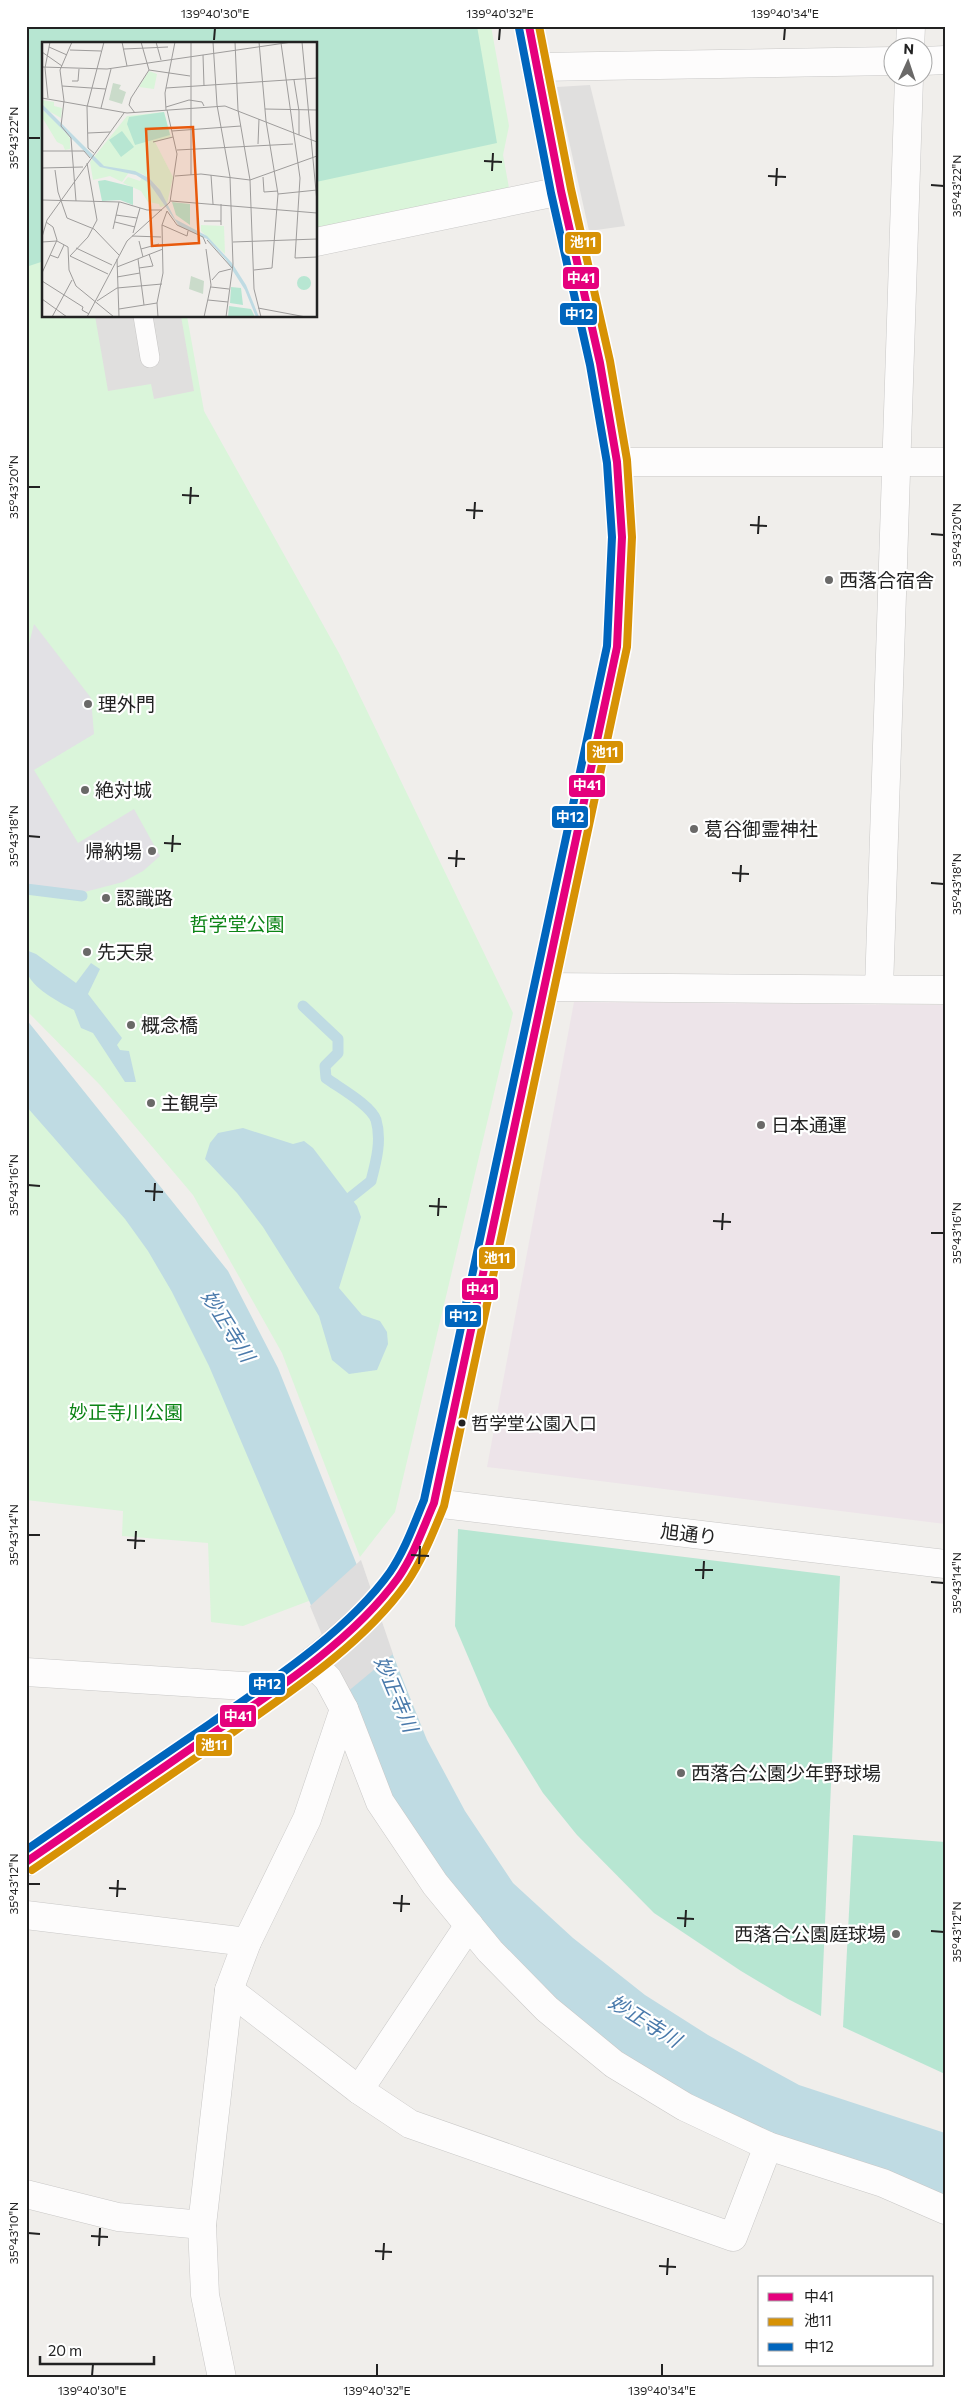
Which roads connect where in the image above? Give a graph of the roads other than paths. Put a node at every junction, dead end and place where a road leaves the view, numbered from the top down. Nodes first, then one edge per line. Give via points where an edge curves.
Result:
1 (530, 26) edge
2 (884, 61) edge
3 (538, 67) junction
4 (909, 88) edge
5 (561, 191) junction
6 (318, 242) edge
7 (143, 318) edge
8 (150, 358) dead end
9 (617, 462) junction
10 (897, 462) junction
11 (945, 462) edge
12 (544, 987) junction
13 (879, 989) junction
14 (945, 990) edge
15 (434, 1503) junction
16 (945, 1564) edge
17 (319, 1655) junction
18 (26, 1672) edge
19 (276, 1688) junction
20 (344, 1709) junction
21 (26, 1862) edge
22 (26, 1915) edge
23 (469, 1924) junction
24 (247, 1942) junction
25 (229, 1990) junction
26 (359, 2090) junction
27 (768, 2146) junction
28 (26, 2194) edge
29 (945, 2210) edge
30 (202, 2226) junction
31 (222, 2378) edge

1 - 3 street
2 - 3 street
3 - 5 street
4 - 10 street
5 - 6 street
5 - 9 street via 600,363
7 - 8 lane
9 - 10 street
9 - 12 street via 622,537 617,647
10 - 11 street
10 - 13 street
12 - 13 street
12 - 15 street
13 - 14 street
15 - 16 street, 旭通り
15 - 17 street via 398,1578 379,1601
17 - 19 street via 292,1679
17 - 20 street
18 - 19 street
19 - 21 street
20 - 23 street via 380,1802 435,1884
20 - 24 street via 307,1819
22 - 24 street
23 - 26 street
23 - 27 street via 490,1951 547,2009 614,2064 685,2107
24 - 25 street
25 - 26 street
25 - 30 street
26 - 27 street via 410,2124 733,2237
27 - 29 street via 883,2183
28 - 30 street via 118,2217
30 - 31 street via 205,2296

